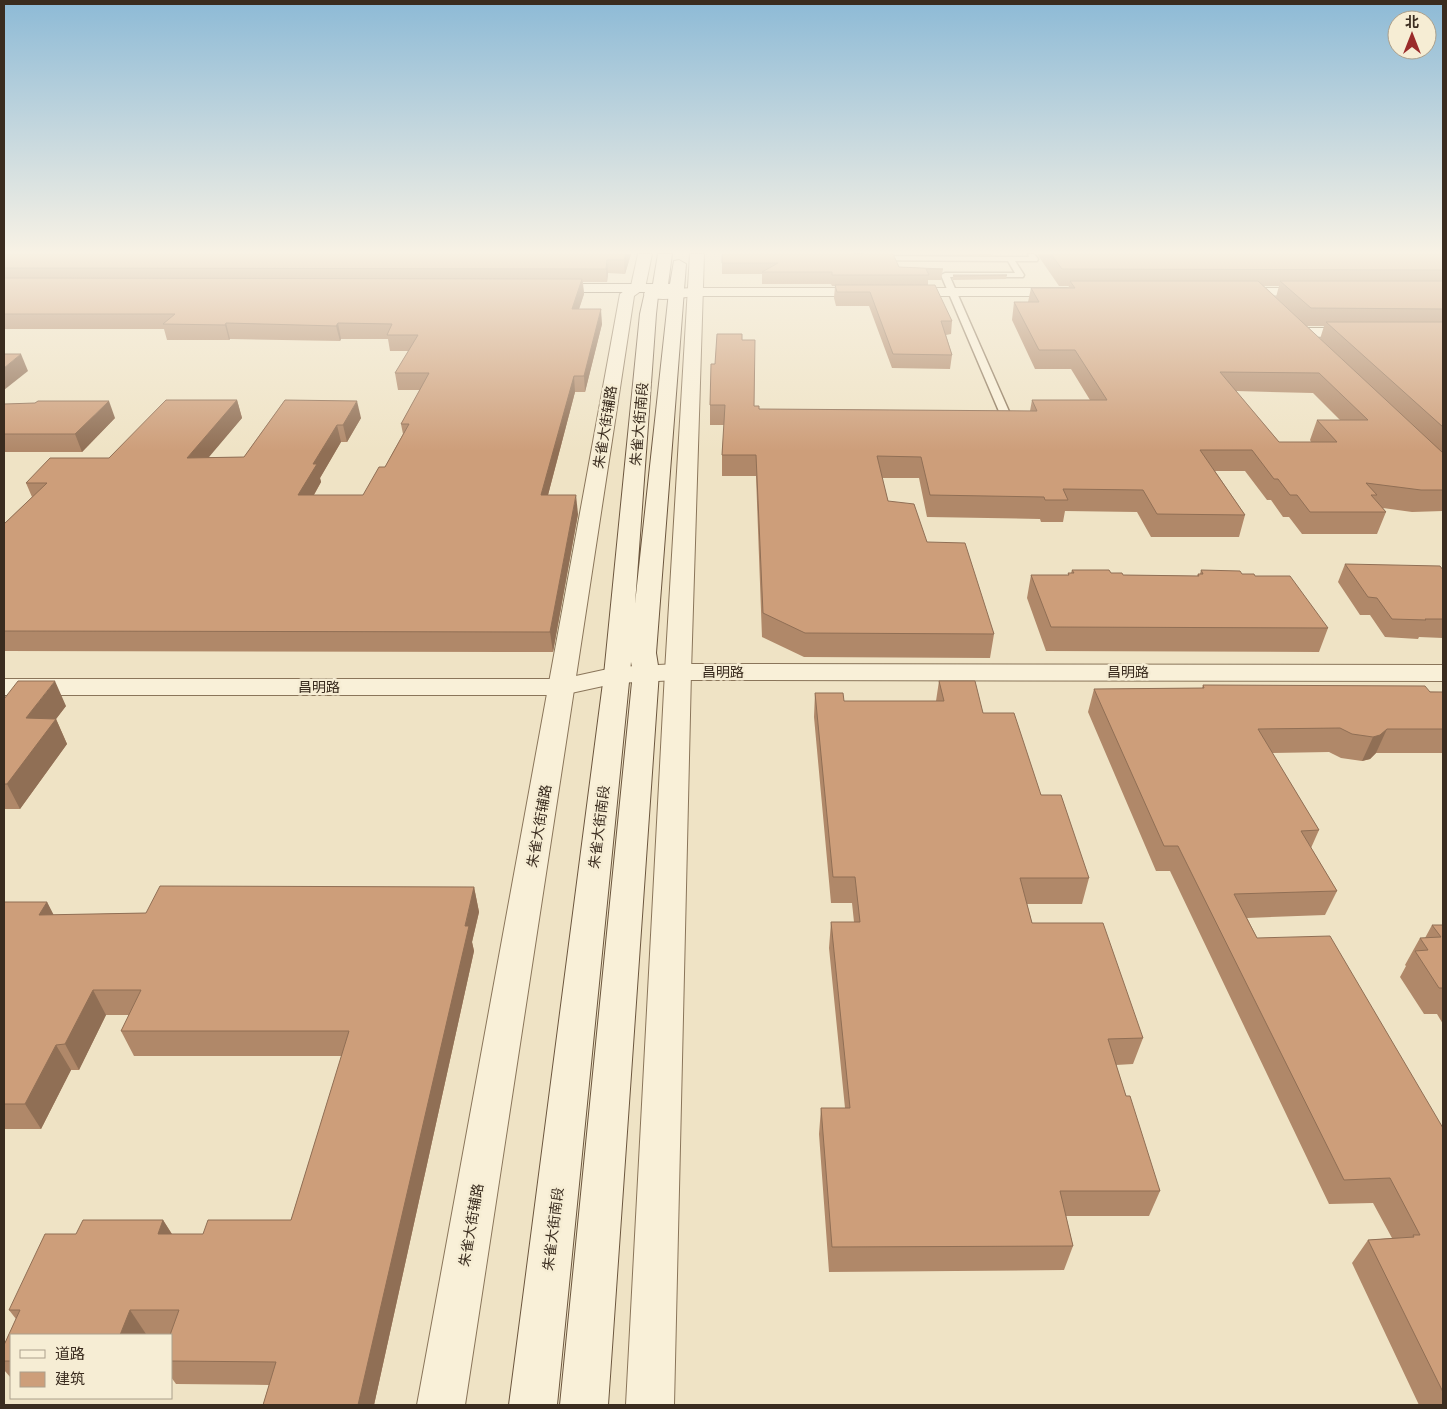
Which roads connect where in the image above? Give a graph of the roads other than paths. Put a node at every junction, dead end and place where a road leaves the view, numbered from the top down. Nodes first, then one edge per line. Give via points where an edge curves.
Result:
1 (653, 320) edge
2 (659, 320) edge
3 (661, 320) edge
4 (964, 320) edge
5 (1287, 320) edge
6 (1300, 333) junction
7 (1377, 333) edge
8 (1322, 353) edge
9 (1006, 416) edge
10 (678, 672) junction
11 (1443, 672) edge
12 (631, 674) junction
13 (562, 686) junction
14 (4, 687) edge
15 (441, 1405) edge
16 (533, 1405) edge
17 (584, 1405) edge
18 (650, 1405) edge

1 - 13 street, 朱雀大街辅路
2 - 12 street, 朱雀大街南段 via 643,653
3 - 10 street, 朱雀大街辅路
4 - 9 lane
5 - 6 street
6 - 7 street
6 - 8 street
10 - 11 street, 昌明路
10 - 12 street, 昌明路
10 - 18 street, 朱雀大街辅路
12 - 13 street, 昌明路
12 - 16 street, 朱雀大街南段
12 - 17 street, 朱雀大街南段
13 - 14 street, 昌明路
13 - 15 street, 朱雀大街辅路

